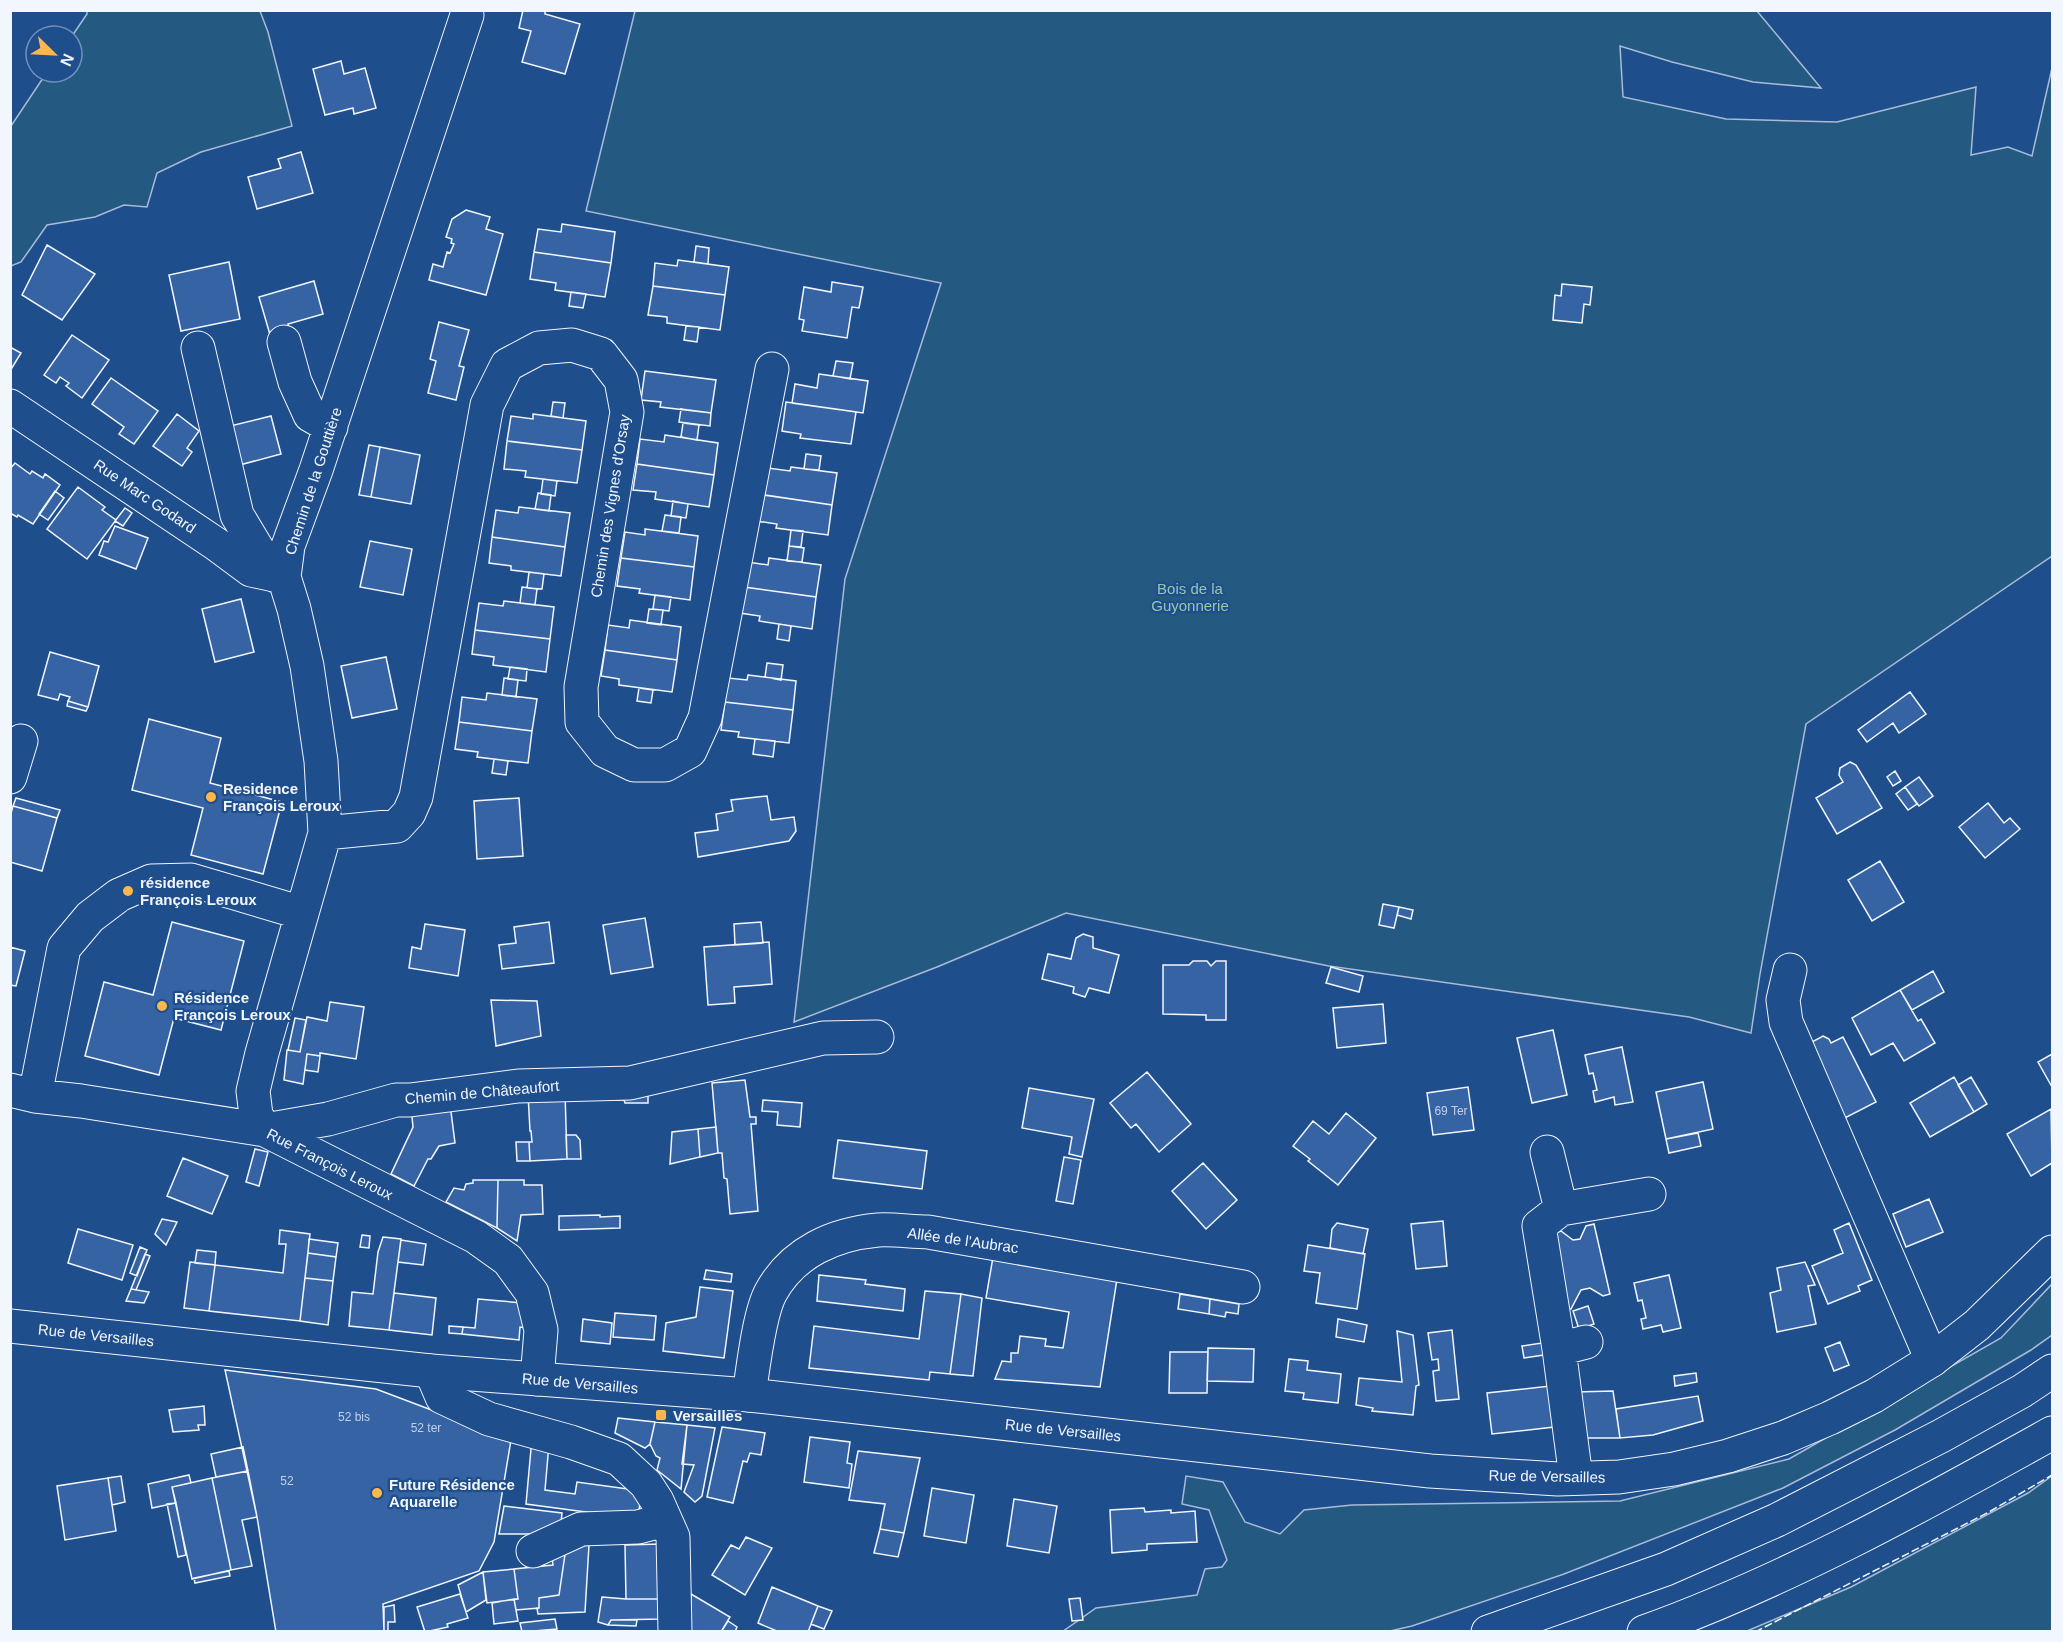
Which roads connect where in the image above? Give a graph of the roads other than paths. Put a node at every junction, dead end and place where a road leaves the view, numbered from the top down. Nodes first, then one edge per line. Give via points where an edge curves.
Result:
1 (466, 15) dead end
2 (284, 342) dead end
3 (198, 348) dead end
4 (772, 369) dead end
5 (10, 406) edge
6 (331, 427) junction
7 (278, 576) junction
8 (21, 741) dead end
9 (10, 777) edge
10 (325, 833) junction
11 (303, 913) junction
12 (1790, 970) dead end
13 (878, 1037) dead end
14 (23, 1093) edge
15 (266, 1130) junction
16 (1547, 1152) dead end
17 (1649, 1194) dead end
18 (1561, 1209) junction
19 (2052, 1252) edge
20 (1243, 1287) dead end
21 (10, 1326) edge
22 (1932, 1360) junction
23 (431, 1371) junction
24 (2052, 1371) edge
25 (537, 1379) junction
26 (749, 1395) junction
27 (2052, 1433) edge
28 (1576, 1478) junction
29 (665, 1520) junction
30 (533, 1551) dead end
31 (675, 1632) edge
32 (1488, 1632) edge
33 (1644, 1632) edge

1 - 6 main road, Chemin de la Gouttière
2 - 6 main road via 295,382 310,415
3 - 7 main road via 237,515
4 - 10 main road, Chemin des Vignes d'Orsay via 705,718 690,751 665,765 634,765 605,750 582,722 581,687 627,412 621,380 601,354 572,345 538,348 507,365 487,405 416,797 409,813 397,826
5 - 7 main road, Rue Marc Godard via 251,570
6 - 7 main road, Chemin de la Gouttière
7 - 10 main road, Chemin de la Gouttière via 294,609 307,666 321,761
8 - 9 main road
10 - 11 main road, Chemin de la Gouttière
11 - 14 main road via 191,880 151,880 119,895 90,916 64,948
11 - 15 main road, Chemin de la Gouttière via 253,1091 256,1115
12 - 22 main road via 1783,1000 1785,1022
13 - 15 main road, Chemin de Châteaufort via 822,1038 630,1083 518,1086 396,1100 328,1119
14 - 15 main road, Rue François Leroux
15 - 25 main road, Rue François Leroux via 476,1237 508,1260 532,1293 541,1330
16 - 18 main road
17 - 18 main road
18 - 28 main road via 1539,1226 1572,1345
19 - 22 main road, Rue de Versailles via 1977,1325
20 - 26 main road, Allée de l'Aubrac via 928,1232 878,1230 832,1239 800,1256 770,1293
21 - 23 main road, Rue de Versailles
22 - 28 main road, Rue de Versailles via 1874,1396 1783,1438 1674,1469
23 - 25 main road, Rue de Versailles
23 - 29 main road via 442,1397 489,1419 619,1459 646,1484
24 - 32 main road via 1941,1436 1777,1520 1666,1569
25 - 26 main road, Rue de Versailles
26 - 28 main road, Rue de Versailles via 1431,1471
27 - 33 main road via 1800,1566
29 - 30 main road via 638,1527 581,1528
29 - 31 main road via 673,1537

